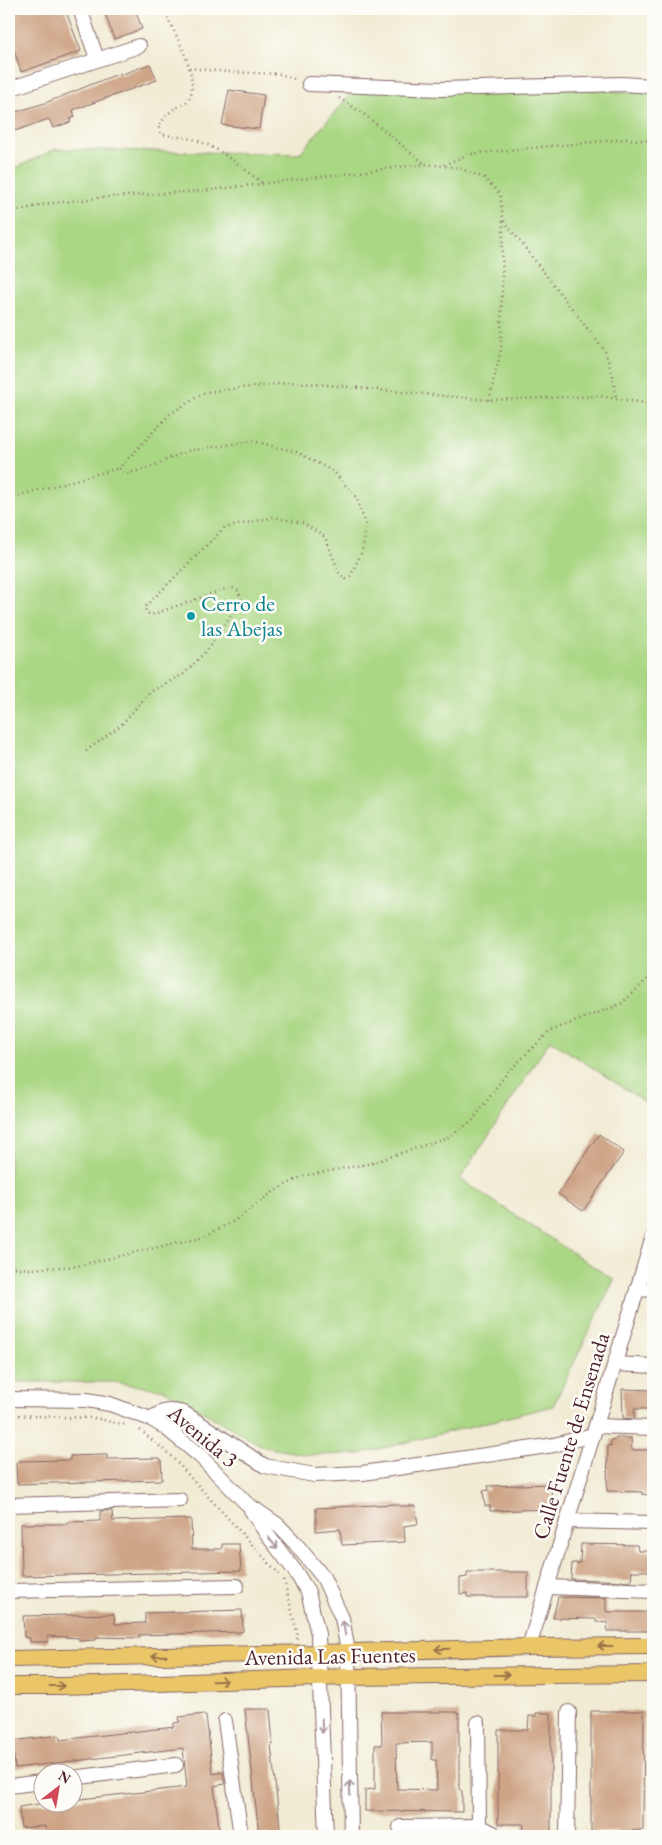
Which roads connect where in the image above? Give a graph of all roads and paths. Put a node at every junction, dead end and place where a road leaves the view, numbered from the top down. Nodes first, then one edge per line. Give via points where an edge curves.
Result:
1 (80, 9) edge
2 (162, 9) edge
3 (138, 46) dead end
4 (97, 59) junction
5 (190, 68) junction
6 (309, 84) joint
7 (653, 86) edge
8 (9, 89) edge
9 (336, 97) dead end
10 (653, 141) edge
11 (425, 164) junction
12 (443, 165) junction
13 (263, 183) junction
14 (9, 213) edge
15 (503, 220) junction
16 (616, 398) junction
17 (489, 400) junction
18 (653, 404) edge
19 (119, 468) junction
20 (9, 498) edge
21 (653, 662) edge
22 (653, 680) edge
23 (86, 751) dead end
24 (653, 974) edge
25 (653, 1237) edge
26 (9, 1267) edge
27 (637, 1289) junction
28 (653, 1290) edge
29 (616, 1364) junction
30 (653, 1366) edge
31 (9, 1399) edge
32 (9, 1415) edge
33 (152, 1419) junction
34 (129, 1426) dead end
35 (137, 1428) dead end
36 (653, 1428) edge
37 (595, 1430) junction
38 (180, 1500) dead end
39 (246, 1503) junction
40 (9, 1505) edge
41 (567, 1521) junction
42 (653, 1523) edge
43 (314, 1566) junction
44 (299, 1576) junction
45 (237, 1586) dead end
46 (548, 1587) junction
47 (9, 1591) edge
48 (653, 1591) edge
49 (294, 1644) dead end
50 (653, 1646) edge
51 (529, 1647) junction
52 (348, 1652) junction
53 (319, 1653) junction
54 (9, 1659) edge
55 (653, 1674) edge
56 (320, 1677) junction
57 (348, 1677) junction
58 (9, 1686) edge
59 (569, 1712) dead end
60 (226, 1721) dead end
61 (478, 1723) dead end
62 (176, 1765) dead end
63 (82, 1777) edge
64 (32, 1783) edge
65 (9, 1786) edge
66 (479, 1826) junction
67 (400, 1827) dead end
68 (241, 1836) edge
69 (326, 1836) edge
70 (351, 1836) edge
71 (493, 1836) edge
72 (567, 1836) edge

1 - 4 street
2 - 5 path
3 - 4 street
4 - 8 street
5 - 6 path via 280,74
5 - 13 path via 193,91 187,102 172,110 158,126 162,134 209,145
6 - 7 street via 441,89
9 - 11 path
10 - 12 path via 626,139 469,154
11 - 12 path
11 - 13 path
12 - 15 path via 484,178 500,194
13 - 14 path via 45,204
15 - 16 path via 605,352
15 - 17 path via 501,350
16 - 17 path
16 - 18 path
17 - 19 path via 295,382 205,392 170,414
19 - 20 path
19 - 23 path via 126,474 187,451 253,441 297,452 334,472 356,497 366,526 362,552 346,579 340,575 325,537 303,523 274,517 224,528 145,607 146,612 151,615 231,587 238,591 241,600 210,647 184,674 150,692 122,724
21 - 22 path via 649,673
24 - 26 path via 621,1004 550,1031 507,1073 472,1121 448,1137 372,1163 303,1176 206,1236 77,1266
25 - 27 street, Calle Fuente de Ensenada
27 - 28 street
27 - 29 street, Calle Fuente de Ensenada
29 - 30 street
29 - 37 street, Calle Fuente de Ensenada
31 - 33 street, Avenida 3 via 88,1400
32 - 34 path via 94,1418
33 - 37 street via 159,1412 184,1413 265,1466 314,1475 363,1473 554,1445
33 - 39 street, Avenida 3 via 200,1456
35 - 49 path via 170,1455 284,1579 298,1636
36 - 37 street
37 - 41 street, Calle Fuente de Ensenada
38 - 40 street
39 - 43 street, Avenida 3 via 278,1525
39 -> 44 street, Avenida 3
41 - 42 street
41 - 46 street, Calle Fuente de Ensenada
43 - 44 street
52 -> 43 street, Avenida 3 via 342,1618 323,1577
44 - 53 street, Avenida 3 via 308,1592
45 - 47 street
46 - 48 street
46 - 51 street, Calle Fuente de Ensenada
50 -> 51 main road, Avenida Las Fuentes
51 -> 52 main road, Avenida Las Fuentes
52 - 53 main road, Avenida Las Fuentes
52 - 57 street, Avenida 3
53 -> 54 main road, Avenida Las Fuentes
53 - 56 street, Avenida 3
57 -> 55 main road, Avenida Las Fuentes
56 - 57 main road, Avenida Las Fuentes
58 -> 56 main road, Avenida Las Fuentes
56 -> 69 street, Avenida 3
70 -> 57 street, Avenida 3
59 - 72 street
60 - 68 street
61 - 66 street
62 - 63 street
64 - 65 street
66 - 67 street
66 - 71 street

